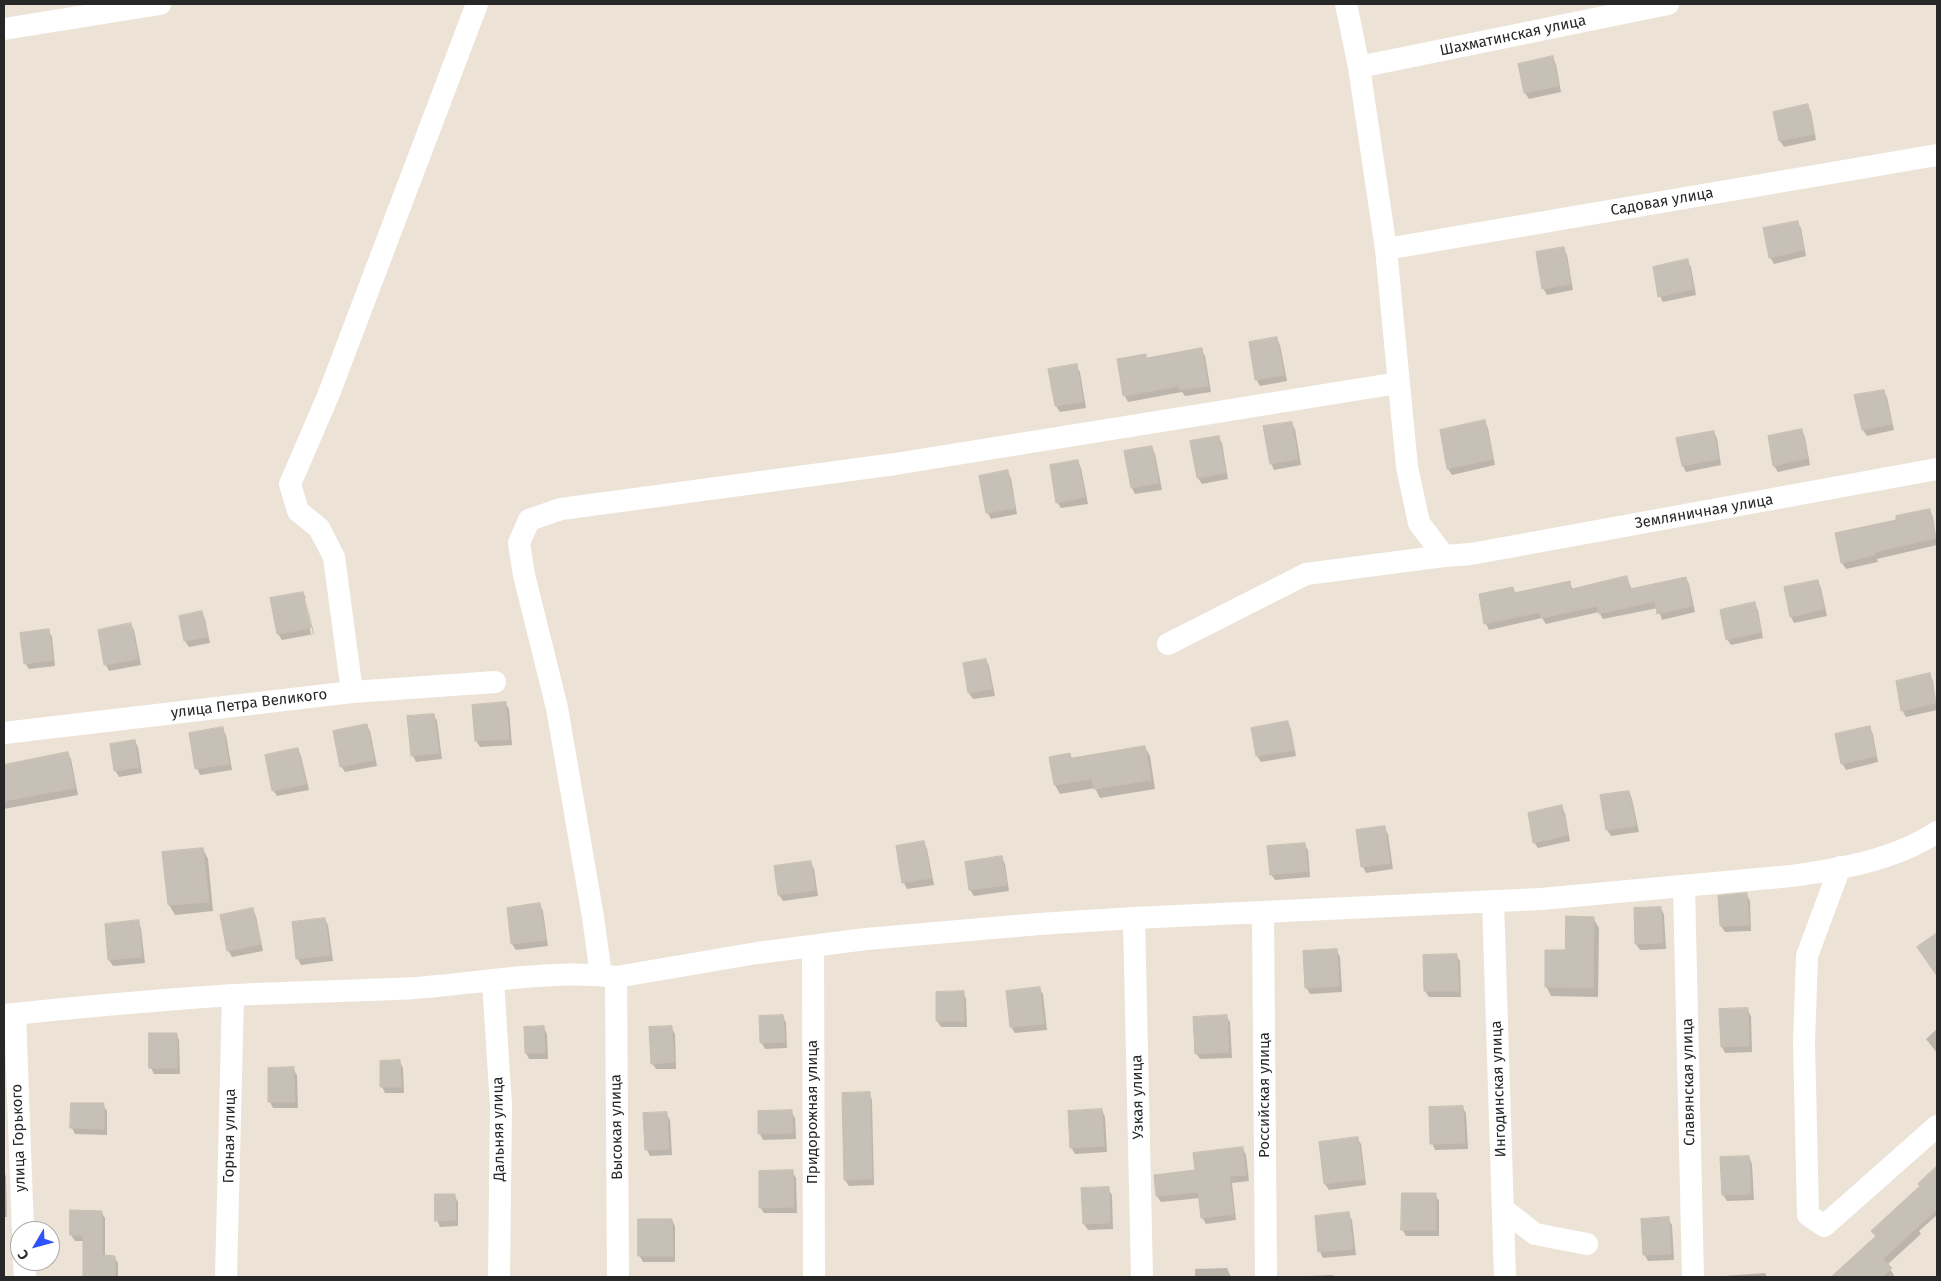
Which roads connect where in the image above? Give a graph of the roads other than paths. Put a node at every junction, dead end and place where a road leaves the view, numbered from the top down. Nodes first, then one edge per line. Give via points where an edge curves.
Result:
1 (160, 4) edge
2 (477, 4) edge
3 (1346, 4) edge
4 (1668, 4) edge
5 (4, 29) edge
6 (1359, 68) junction
7 (1937, 155) edge
8 (1386, 248) junction
9 (1398, 383) junction
10 (1937, 469) edge
11 (1444, 556) junction
12 (1168, 644) dead end
13 (495, 682) dead end
14 (352, 692) junction
15 (4, 732) edge
16 (1937, 832) edge
17 (1840, 867) junction
18 (1684, 886) junction
19 (1493, 901) junction
20 (1263, 913) junction
21 (1134, 918) junction
22 (812, 947) junction
23 (608, 976) junction
24 (493, 981) junction
25 (233, 995) junction
26 (9, 1015) edge
27 (1937, 1126) edge
28 (1503, 1209) junction
29 (22, 1221) edge
30 (1587, 1244) dead end
31 (226, 1277) edge
32 (500, 1277) edge
33 (618, 1277) edge
34 (814, 1277) edge
35 (1142, 1277) edge
36 (1266, 1277) edge
37 (1505, 1277) edge
38 (1693, 1277) edge

1 - 5 street
2 - 14 street via 328,396 290,484 298,510 319,528 334,556
3 - 6 street
4 - 6 street, Шахматинская улица
6 - 8 street
7 - 8 street, Садовая улица
8 - 9 street
9 - 11 street via 1407,467 1419,523
9 - 23 street, Высокая улица via 895,464 561,509 530,520 519,543 524,575 557,708 593,917
10 - 11 street, Земляничная улица via 1471,554
11 - 12 street, Земляничная улица via 1306,574
13 - 14 street, улица Петра Великого
14 - 15 street, улица Петра Великого
16 - 17 street via 1926,840 1880,858
17 - 18 street via 1791,876
17 - 27 street via 1807,956 1804,1042 1808,1215 1824,1226
18 - 19 street
18 - 38 street, Славянская улица
19 - 20 street
19 - 28 street, Ингодинская улица
20 - 21 street
20 - 36 street, Российская улица
21 - 22 street via 866,939
21 - 35 street, Узкая улица
22 - 23 street
22 - 34 street, Придорожная улица
23 - 24 street via 552,975
23 - 33 street, Высокая улица
24 - 25 street via 416,988
24 - 32 street, Дальняя улица via 501,1105
25 - 26 street
25 - 31 street, Горная улица
26 - 29 street, улица Горького
28 - 30 street via 1535,1234
28 - 37 street, Ингодинская улица

